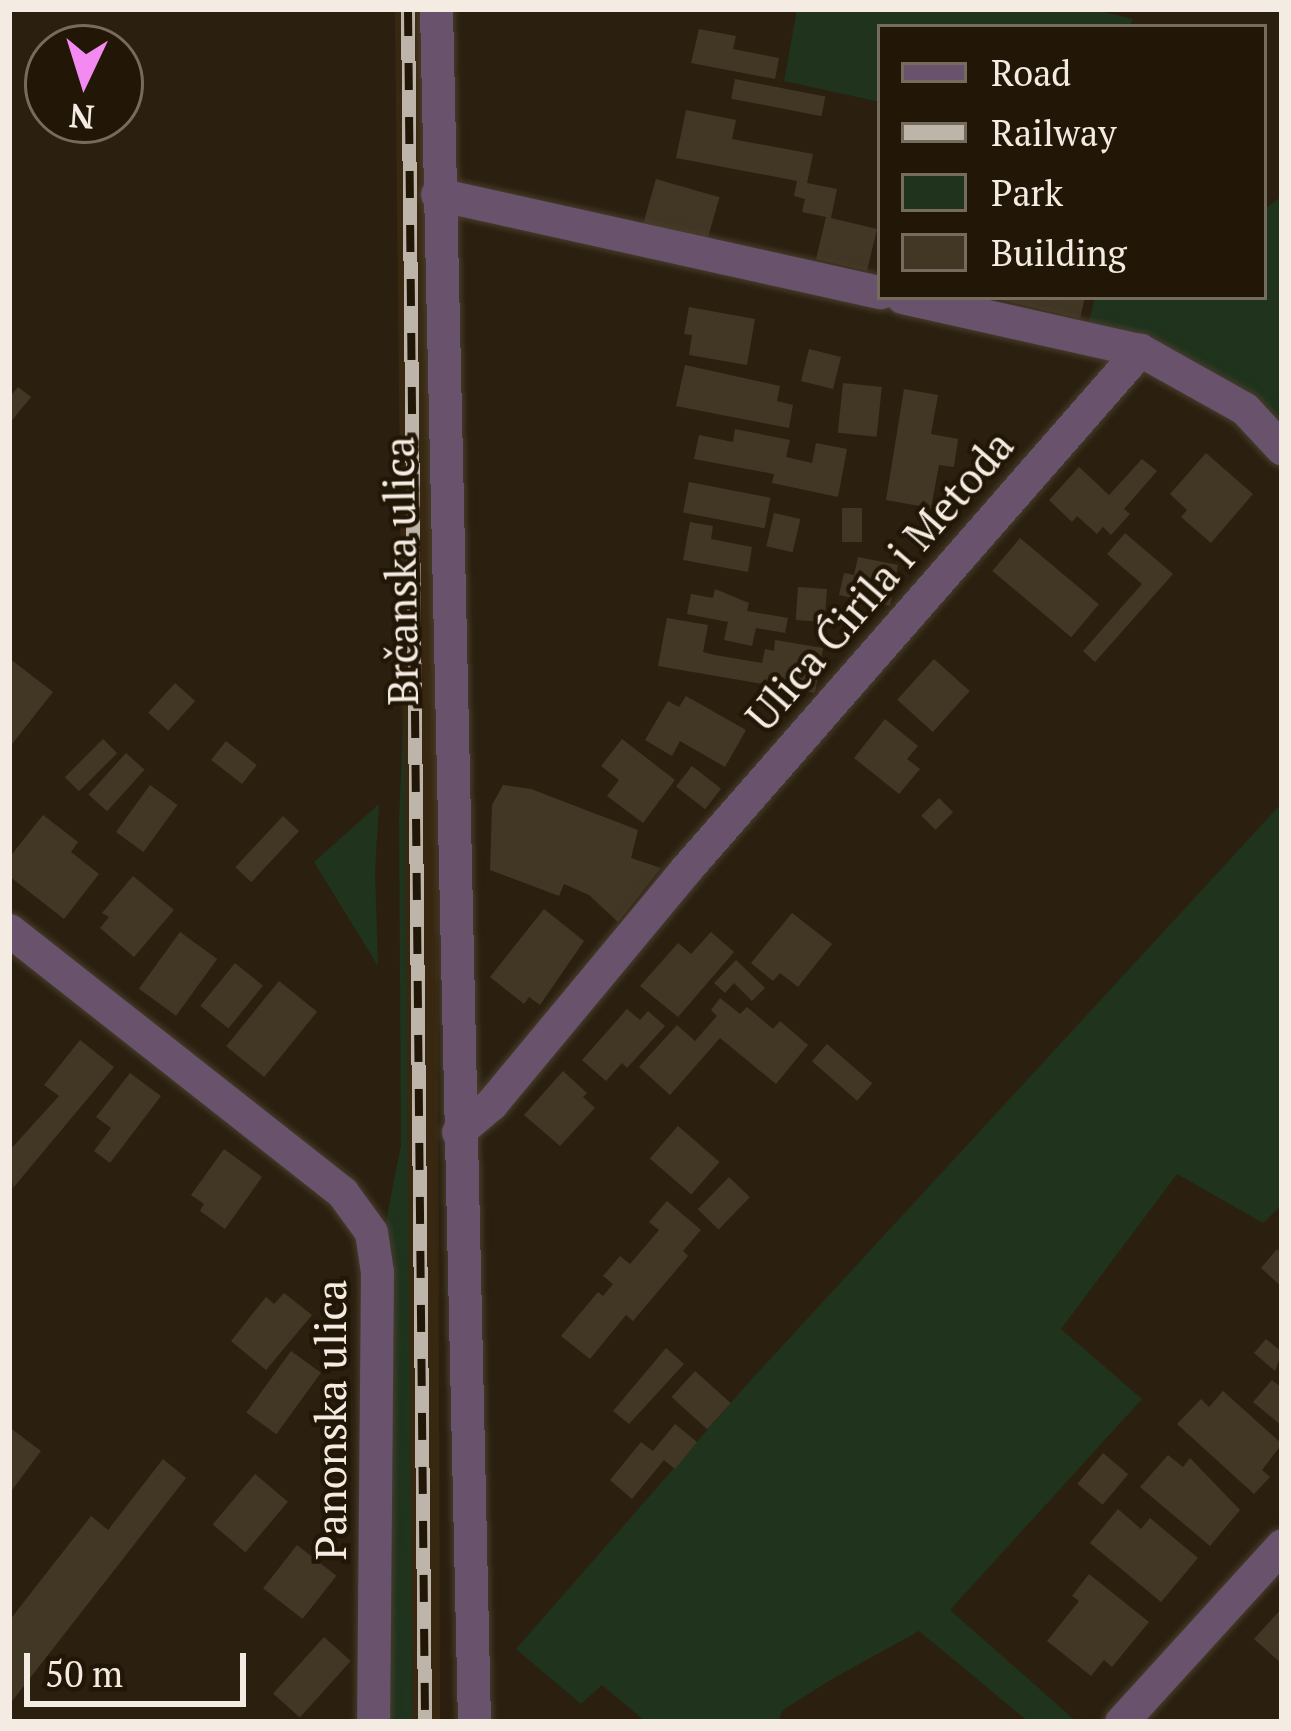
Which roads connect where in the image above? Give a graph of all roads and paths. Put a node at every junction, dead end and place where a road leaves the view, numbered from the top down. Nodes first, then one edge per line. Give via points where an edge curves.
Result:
1 (436, 9) edge
2 (437, 194) junction
3 (877, 291) edge
4 (916, 300) edge
5 (1141, 350) junction
6 (1282, 449) edge
7 (9, 930) edge
8 (458, 1132) junction
9 (1282, 1545) edge
10 (373, 1722) edge
11 (474, 1722) edge
12 (1121, 1722) edge

1 - 2 street, Brčanska ulica
2 - 3 street
2 - 8 street, Brčanska ulica
4 - 5 street
5 - 6 street via 1245,410
5 - 8 street, Ulica Ćirila i Metoda
7 - 10 street, Panonska ulica via 342,1192 371,1232
8 - 11 street, Brčanska ulica
9 - 12 street

